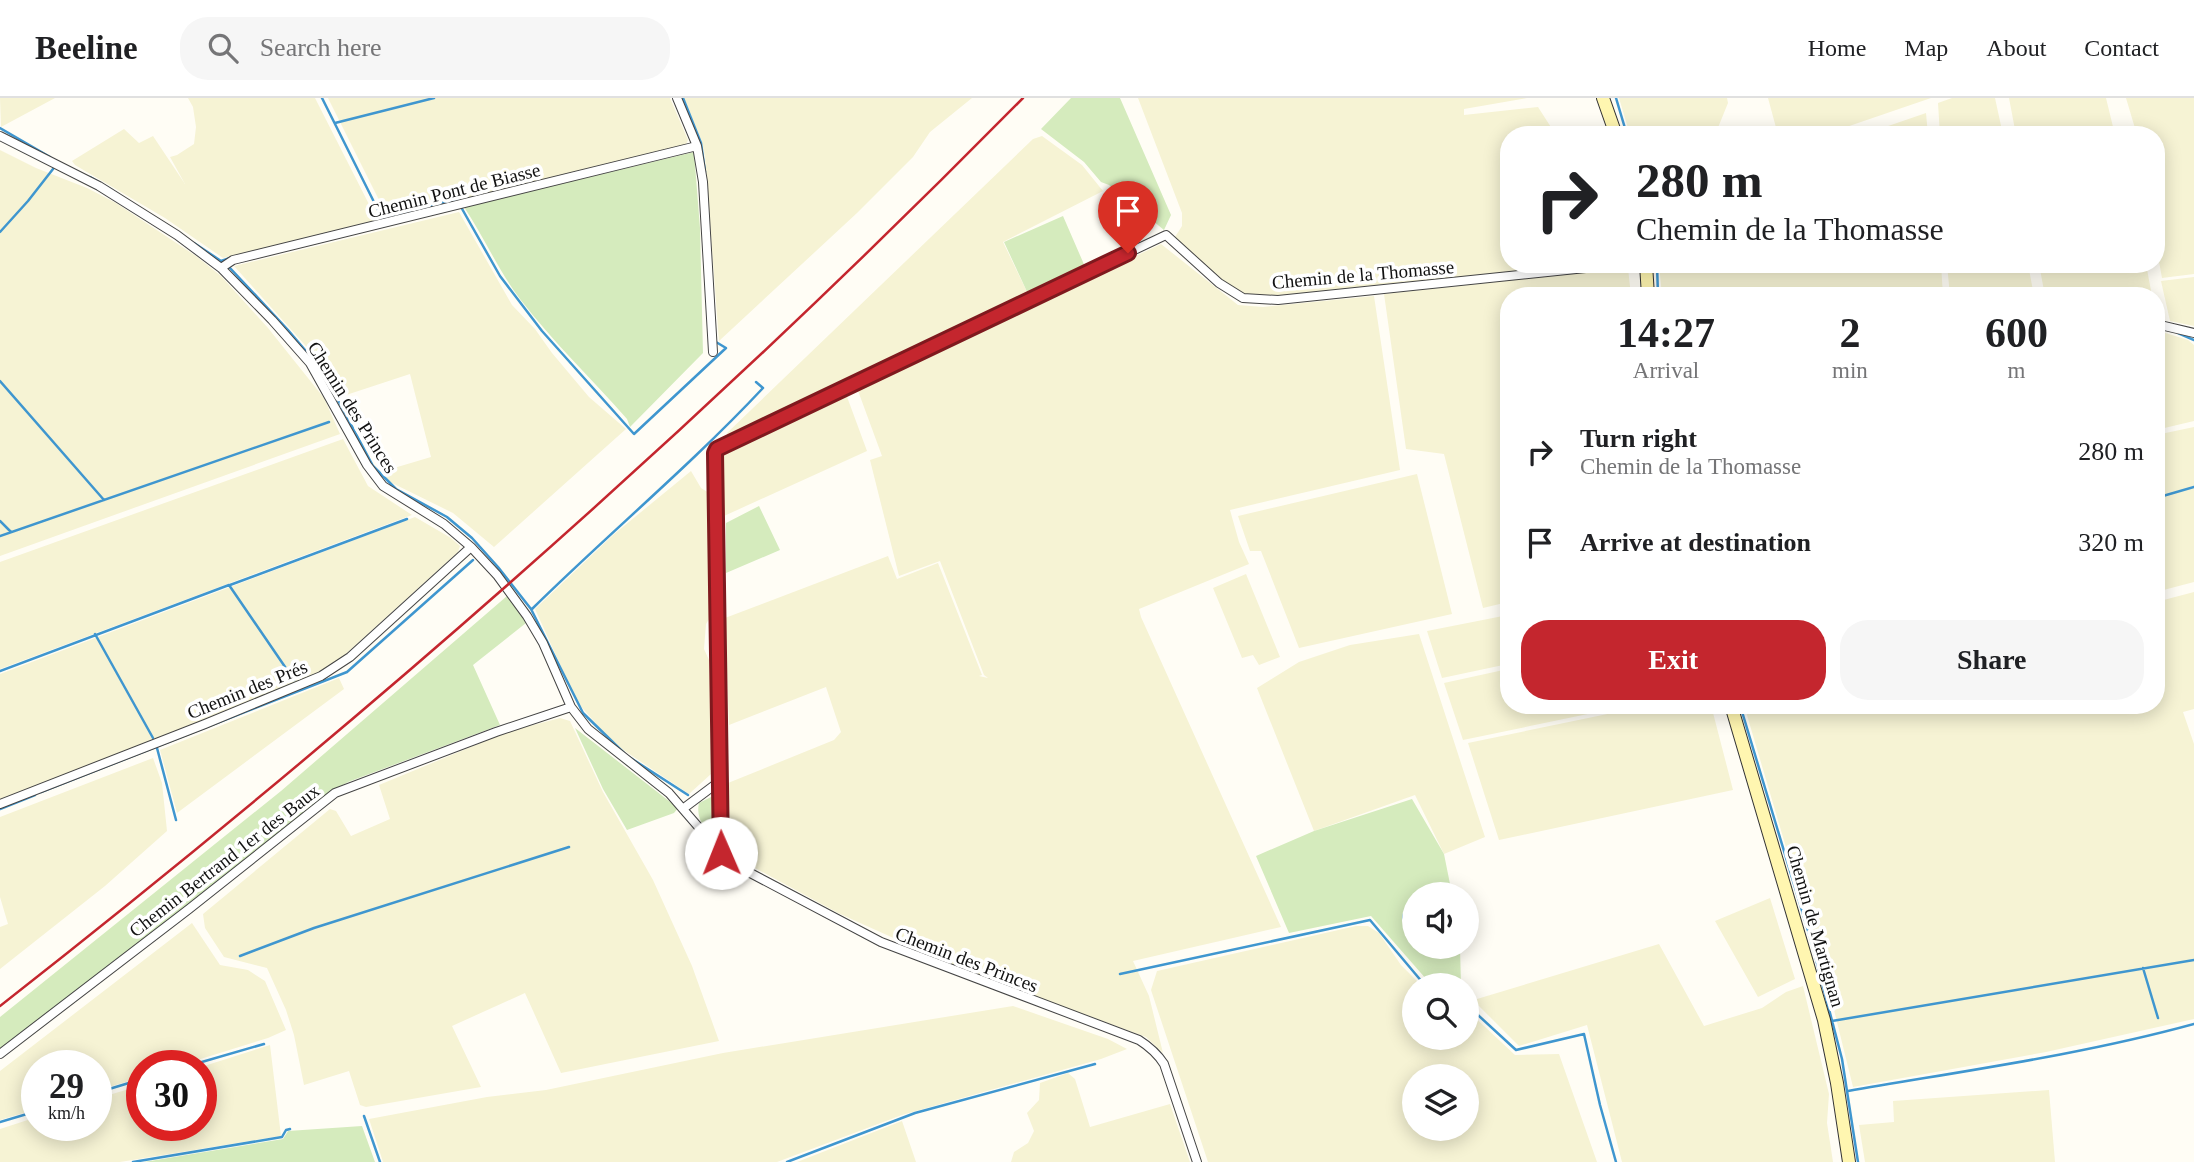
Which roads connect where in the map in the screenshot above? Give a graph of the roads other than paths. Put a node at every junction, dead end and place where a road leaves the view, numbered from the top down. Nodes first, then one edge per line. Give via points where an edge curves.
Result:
1 (677, 98) edge
2 (1603, 98) edge
3 (1613, 126) edge
4 (0, 135) edge
5 (697, 146) junction
6 (221, 268) junction
7 (1538, 273) edge
8 (2165, 326) edge
9 (2194, 333) edge
10 (713, 352) dead end
11 (471, 547) junction
12 (571, 707) junction
13 (1734, 714) edge
14 (720, 781) junction
15 (0, 804) edge
16 (684, 808) junction
17 (721, 853) junction
18 (0, 1055) edge
19 (1197, 1162) edge
20 (1849, 1162) edge

1 - 5 street
2 - 3 main road
4 - 6 street, Chemin des Princes via 99,186
5 - 6 street, Chemin Pont de Biasse via 233,260
5 - 10 street
6 - 11 street, Chemin des Princes via 310,363 378,480
7 - 14 street, Chemin de la Thomasse via 1278,300 1243,298 1219,283 1166,235 723,445 715,453
8 - 9 street
11 - 12 street, Chemin des Princes via 527,616
11 - 15 street, Chemin des Prés via 350,657 321,676
12 - 16 street, Chemin des Princes via 588,729
12 - 18 street, Chemin Bertrand 1er des Baux via 335,793
13 - 20 main road, Chemin de Martignan via 1824,1020
14 - 16 street
14 - 17 street
16 - 17 street, Chemin des Princes
17 - 19 street, Chemin des Princes via 737,866 881,942 1150,1047 1164,1064

